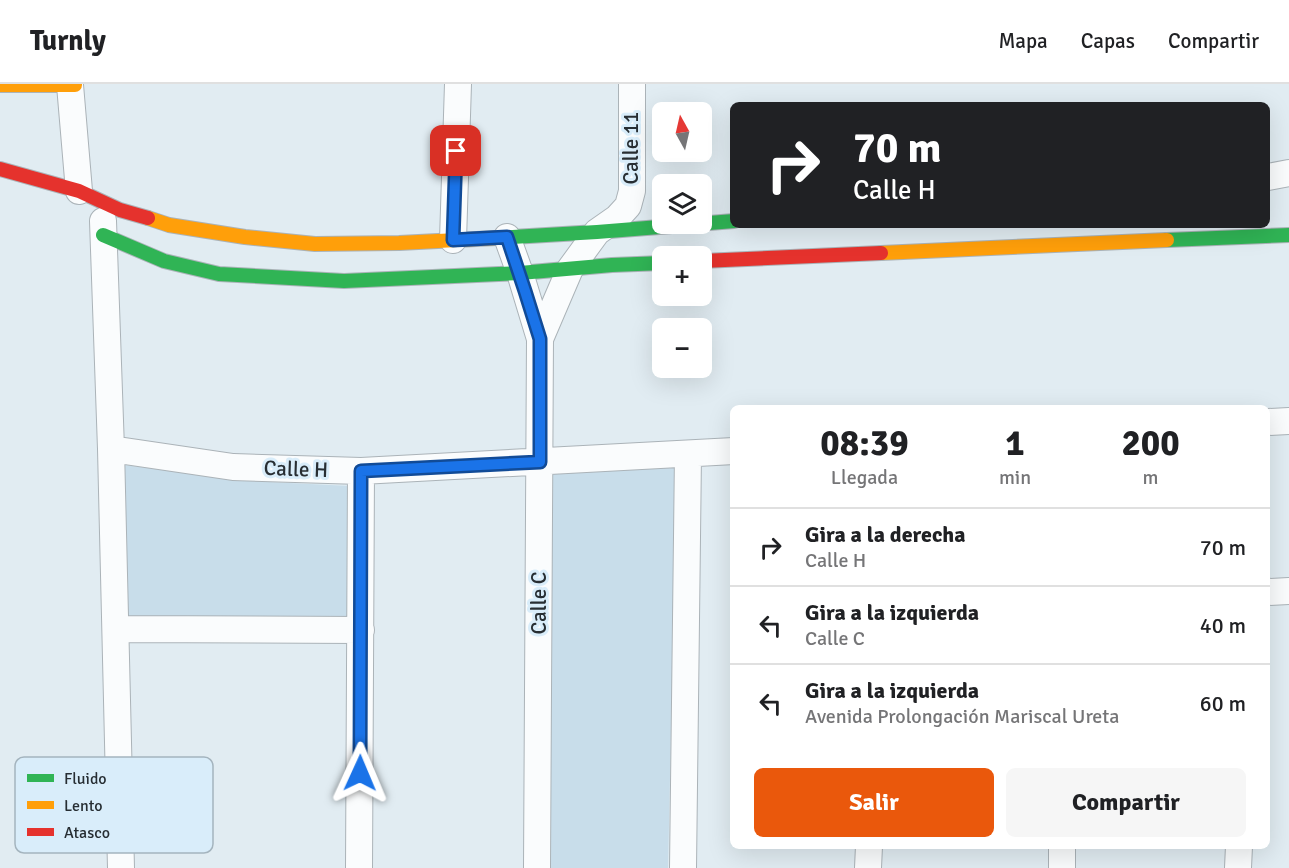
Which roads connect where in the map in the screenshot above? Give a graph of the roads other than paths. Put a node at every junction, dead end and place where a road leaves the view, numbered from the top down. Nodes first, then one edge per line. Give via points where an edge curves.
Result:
1 (458, 84) edge
2 (632, 84) edge
3 (0, 85) edge
4 (72, 85) edge
5 (0, 169) edge
6 (1289, 173) edge
7 (1270, 177) edge
8 (79, 191) junction
9 (102, 202) junction
10 (730, 221) edge
11 (597, 232) junction
12 (103, 235) junction
13 (1289, 235) edge
14 (507, 237) junction
15 (453, 240) junction
16 (712, 261) edge
17 (652, 264) edge
18 (570, 269) junction
19 (519, 273) junction
20 (540, 339) junction
21 (111, 449) junction
22 (730, 452) edge
23 (688, 454) junction
24 (540, 462) junction
25 (361, 471) junction
26 (1289, 591) edge
27 (1270, 592) edge
28 (116, 629) junction
29 (361, 630) junction
30 (119, 757) edge
31 (869, 849) edge
32 (1062, 849) edge
33 (1239, 849) edge
34 (122, 853) edge
35 (122, 868) edge
36 (359, 868) edge
37 (537, 868) edge
38 (683, 868) edge
39 (868, 868) edge
40 (1062, 868) edge
41 (1238, 868) edge

1 - 15 street
2 - 11 street, Calle 11 via 632,191 628,206
3 - 4 street
4 - 8 street
5 - 8 street
6 - 7 street
8 - 9 street
9 - 12 street
9 - 15 street via 169,225 245,237 315,244
10 - 11 street
11 - 14 street
11 - 18 street, Calle C
12 - 19 street via 164,261 219,274 344,281
12 - 21 street
13 - 16 street
14 - 15 street
14 - 19 street, Calle C
17 - 18 street
18 - 19 street
18 - 20 street, Calle C
19 - 20 street, Calle C
20 - 24 street, Calle C
21 - 25 street, Calle H via 233,467
21 - 28 street
22 - 23 street, Calle H
23 - 24 street, Calle H
23 - 38 street
24 - 25 street, Calle H
24 - 37 street, Calle C
25 - 29 street
26 - 27 street
28 - 29 street
28 - 30 street
29 - 36 street
31 - 39 street
32 - 40 street
33 - 41 street
34 - 35 street

